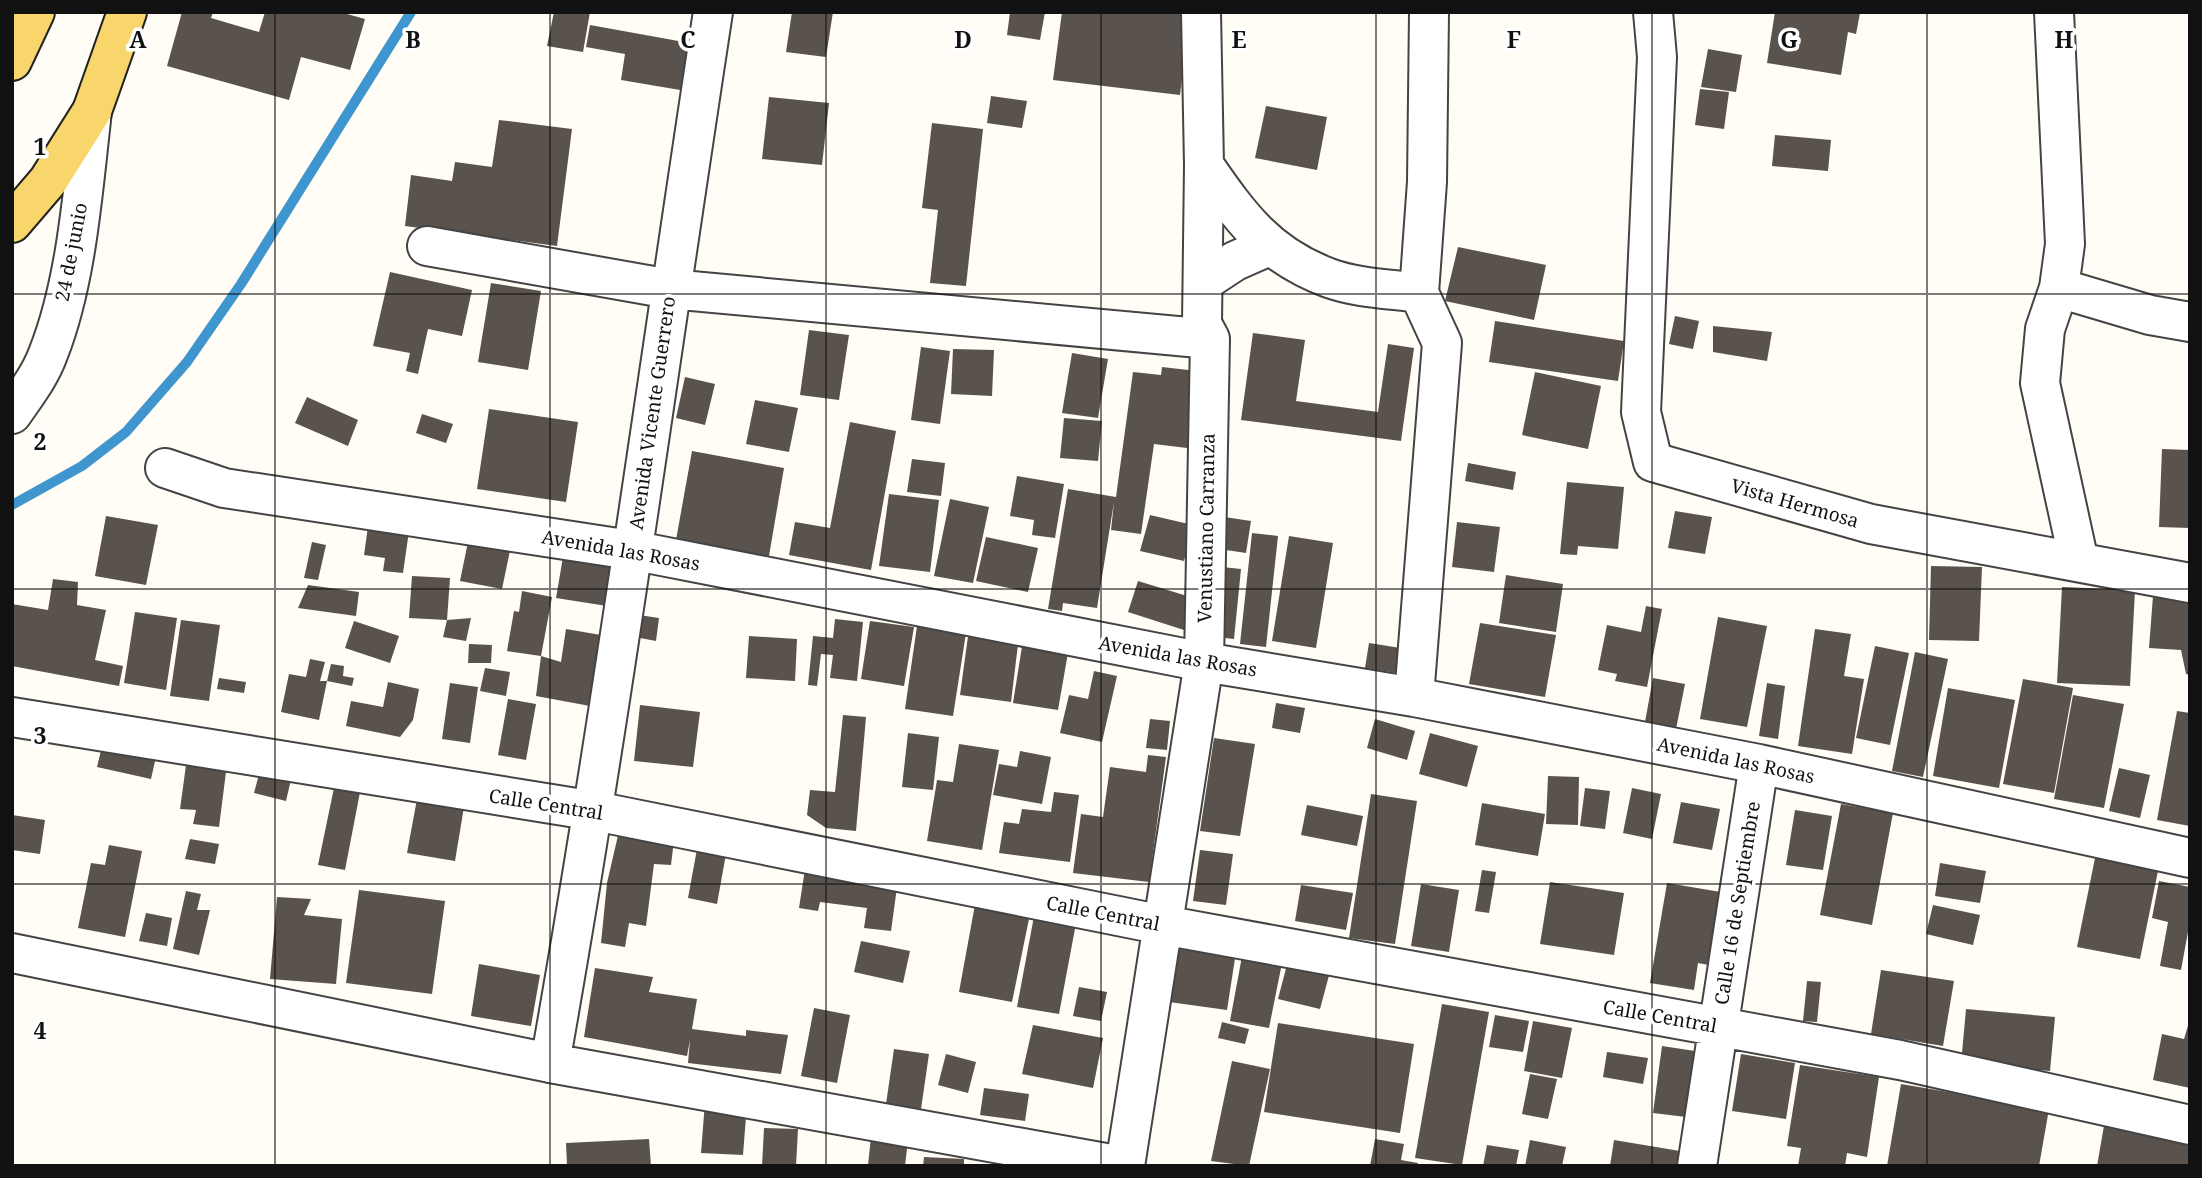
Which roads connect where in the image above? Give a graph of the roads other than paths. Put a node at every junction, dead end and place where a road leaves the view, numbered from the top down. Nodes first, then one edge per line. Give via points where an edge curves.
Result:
1 (35, 12) edge
2 (127, 12) edge
3 (713, 12) edge
4 (1201, 12) edge
5 (1429, 12) edge
6 (1653, 12) edge
7 (2054, 12) edge
8 (12, 61) edge
9 (92, 111) junction
10 (1204, 165) junction
11 (12, 223) edge
12 (426, 246) dead end
13 (1269, 246) junction
14 (1203, 282) junction
15 (2059, 288) junction
16 (670, 289) junction
17 (1419, 293) junction
18 (2190, 322) edge
19 (1210, 340) junction
20 (18, 395) edge
21 (165, 468) dead end
22 (631, 550) junction
23 (2079, 562) junction
24 (2190, 583) edge
25 (1204, 662) junction
26 (1415, 697) junction
27 (12, 718) edge
28 (1759, 764) junction
29 (595, 811) junction
30 (2190, 859) edge
31 (1163, 925) junction
32 (12, 953) edge
33 (1717, 1026) junction
34 (550, 1063) junction
35 (2190, 1125) edge
36 (1123, 1166) edge
37 (1697, 1166) edge

1 - 8 main road
2 - 9 main road
3 - 16 street, Avenida Vicente Guerrero
4 - 10 street, Venustiano Carranza
5 - 17 street via 1427,182
6 - 23 street, Vista Hermosa via 1657,57 1641,412 1653,462 1871,524
7 - 15 street via 2065,244
9 - 11 main road via 48,181
9 - 20 street, 24 de junio via 78,231 48,354
10 - 13 street via 1240,218
10 - 14 street, Venustiano Carranza
12 - 16 street
13 - 14 street
13 - 17 street via 1331,279
14 - 19 street, Venustiano Carranza via 1202,324
15 - 18 street
15 - 23 street via 2045,329 2040,383
16 - 19 street
16 - 22 street, Avenida Vicente Guerrero
17 - 26 street via 1442,343
19 - 25 street, Venustiano Carranza
21 - 22 street, Avenida las Rosas via 224,488
22 - 25 street, Avenida las Rosas
22 - 29 street, Avenida Vicente Guerrero
23 - 24 street, Vista Hermosa
25 - 26 street, Avenida las Rosas
25 - 31 street, Venustiano Carranza
26 - 28 street, Avenida las Rosas
27 - 29 street, Calle Central
28 - 30 street, Avenida las Rosas
28 - 33 street, Calle 16 de Septiembre
29 - 31 street, Calle Central
29 - 34 street, Avenida Vicente Guerrero
31 - 33 street, Calle Central
31 - 36 street, Venustiano Carranza
32 - 34 street
33 - 35 street, Calle Central via 1900,1060
33 - 37 street, Calle 16 de Septiembre
34 - 36 street

